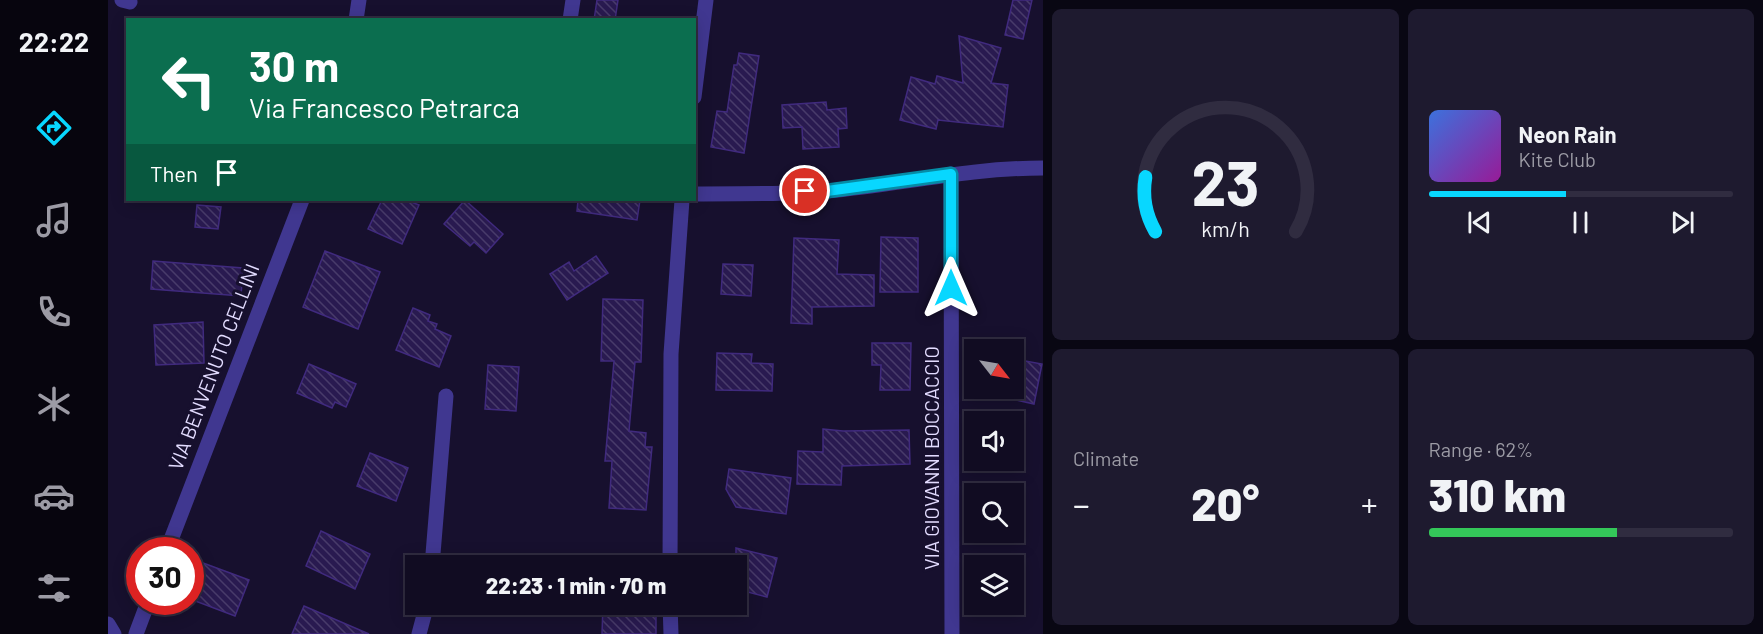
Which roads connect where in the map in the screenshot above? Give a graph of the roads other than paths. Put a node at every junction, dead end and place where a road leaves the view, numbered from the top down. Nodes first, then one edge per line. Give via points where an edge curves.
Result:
1 (359, 0) edge
2 (573, 0) edge
3 (706, 0) edge
4 (356, 18) edge
5 (570, 18) edge
6 (696, 81) edge
7 (1043, 168) edge
8 (951, 174) junction
9 (696, 194) edge
10 (302, 201) edge
11 (682, 201) edge
12 (446, 396) dead end
13 (172, 537) edge
14 (433, 555) edge
15 (670, 555) edge
16 (143, 615) edge
17 (424, 615) edge
18 (670, 615) edge
19 (108, 624) edge
20 (114, 634) edge
21 (136, 634) edge
22 (419, 634) edge
23 (671, 634) edge
24 (952, 634) edge

1 - 4 street
2 - 5 street
3 - 6 street
7 - 8 street
8 - 9 street via 827,191
8 - 24 street, VIA GIOVANNI BOCCACCIO
10 - 13 street, VIA BENVENUTO CELLINI
11 - 15 street via 671,354
12 - 14 street
16 - 21 street
17 - 22 street
18 - 23 street
19 - 20 street

